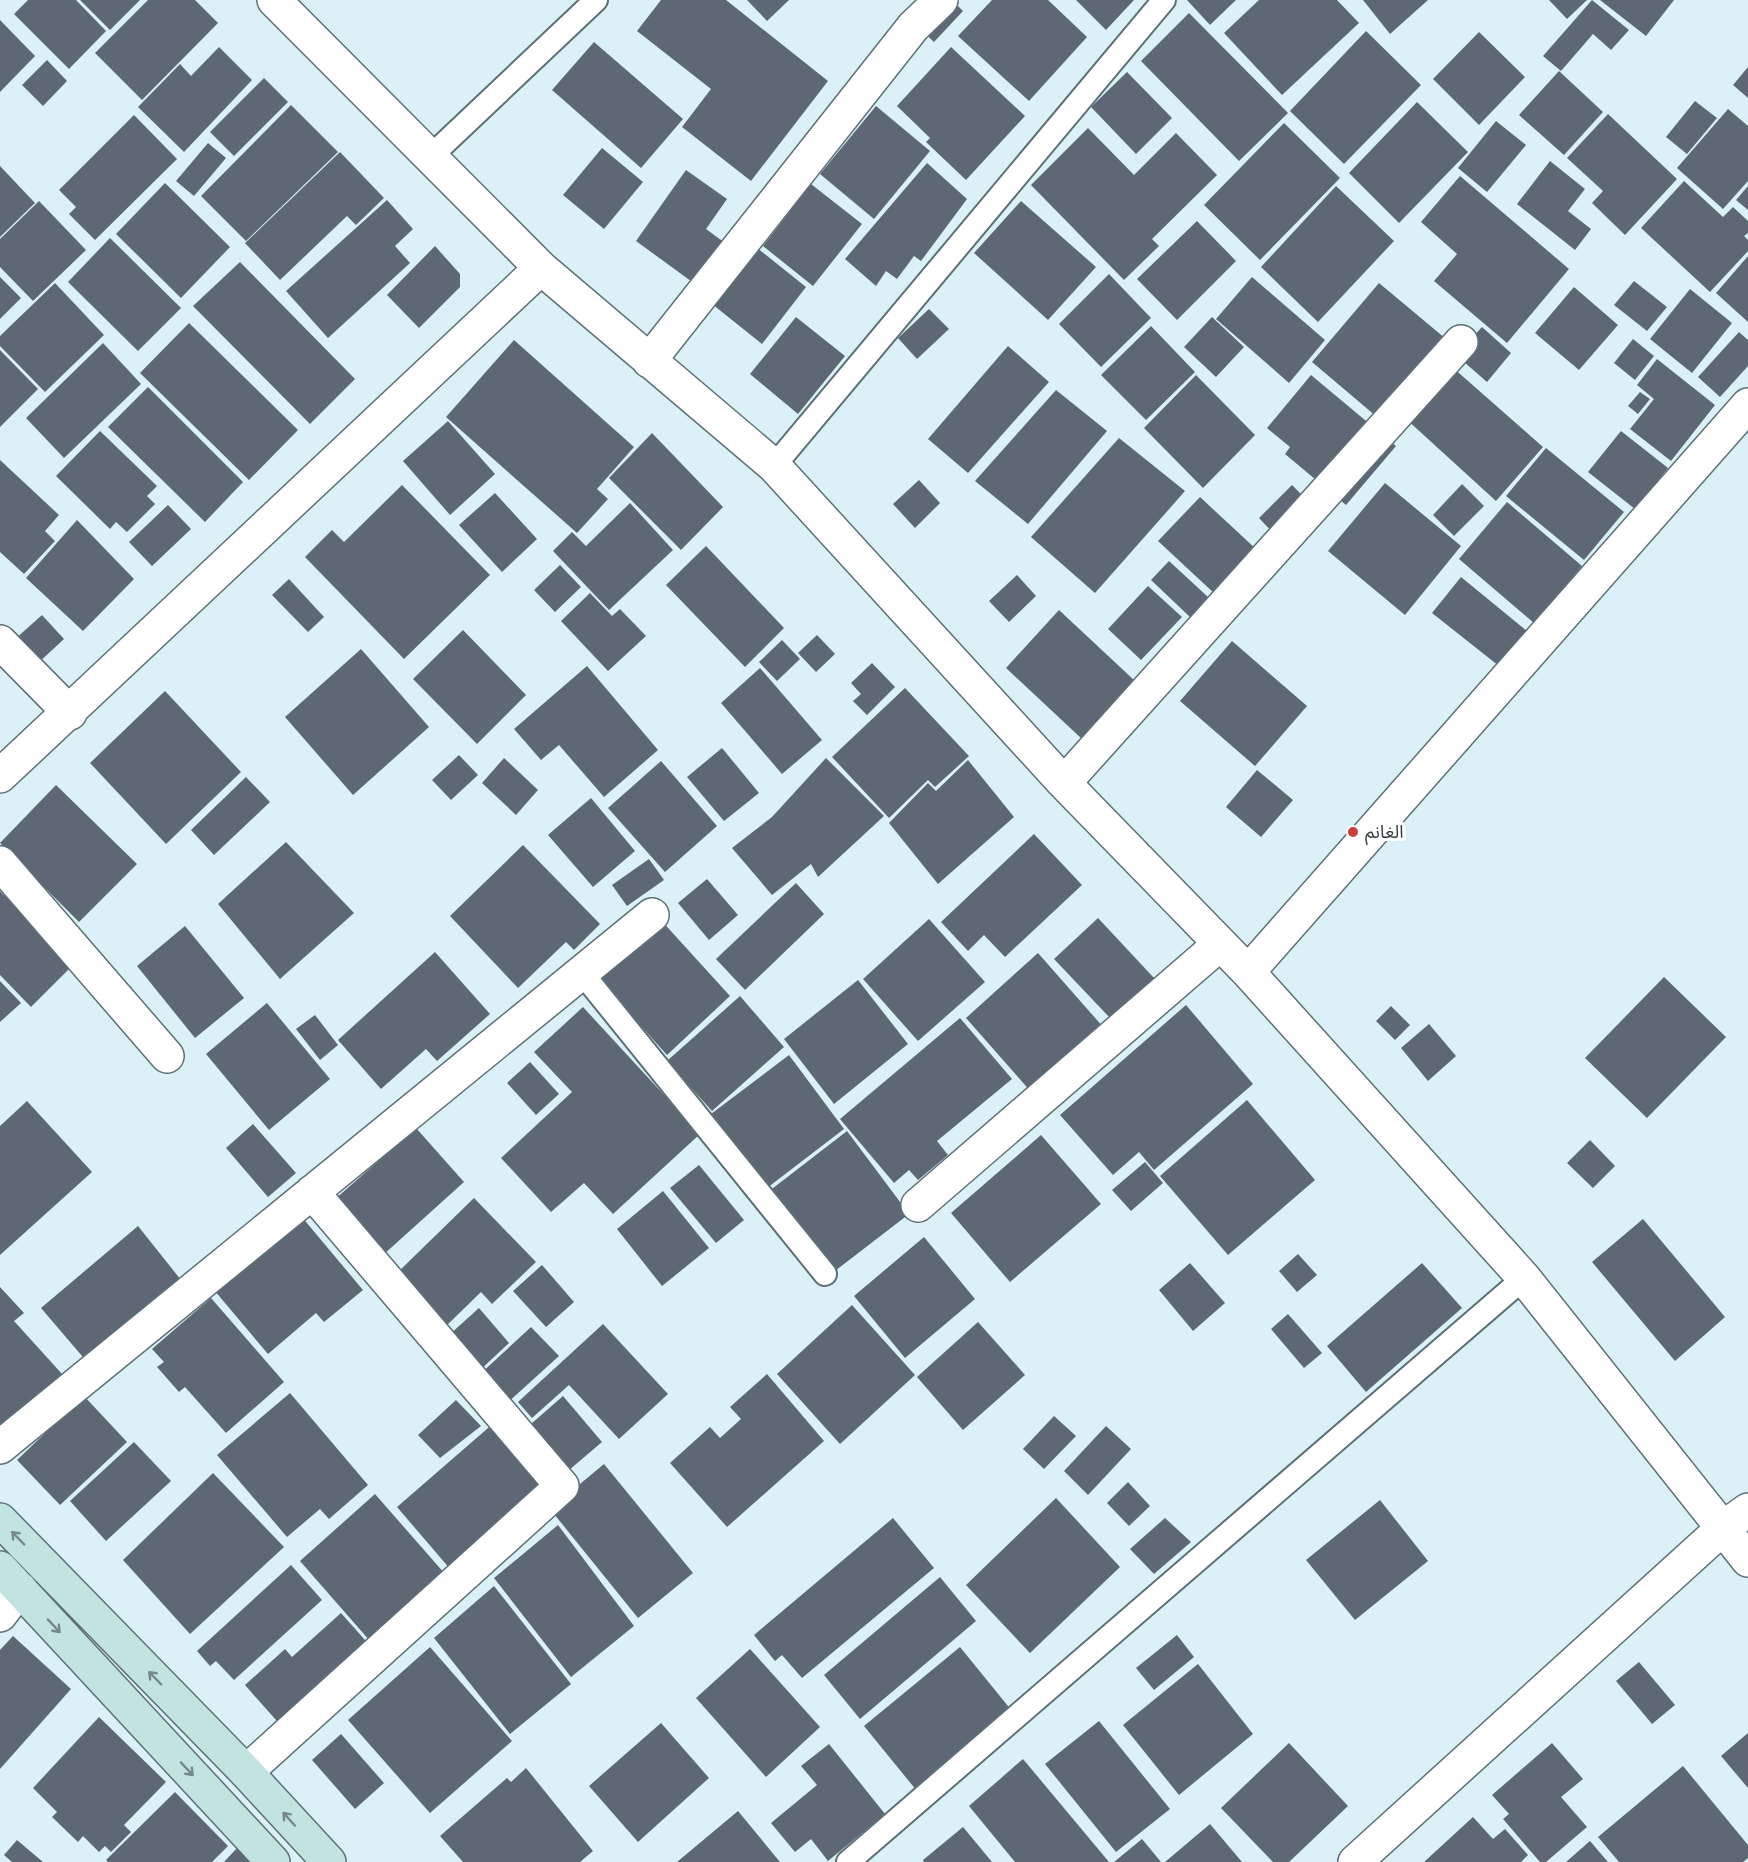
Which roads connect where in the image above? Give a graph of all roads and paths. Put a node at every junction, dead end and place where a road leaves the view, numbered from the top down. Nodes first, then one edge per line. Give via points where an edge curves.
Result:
1 (274, 0) edge
2 (596, 0) edge
3 (941, 0) edge
4 (1164, 0) edge
5 (430, 157) junction
6 (541, 268) junction
7 (1461, 342) dead end
8 (649, 361) junction
9 (1748, 405) edge
10 (774, 465) junction
11 (0, 642) edge
12 (70, 713) junction
13 (0, 776) edge
14 (1064, 783) junction
15 (0, 863) edge
16 (652, 915) dead end
17 (1220, 944) junction
18 (1248, 972) junction
19 (582, 973) junction
20 (167, 1056) dead end
21 (312, 1192) junction
22 (918, 1205) dead end
23 (825, 1274) dead end
24 (1524, 1278) junction
25 (0, 1447) edge
26 (1736, 1519) edge
27 (0, 1520) edge
28 (1748, 1560) edge
29 (10, 1578) edge
30 (0, 1615) edge
31 (246, 1772) junction
32 (273, 1862) edge
33 (329, 1862) edge
34 (848, 1862) edge
35 (1355, 1862) edge

1 - 5 street
2 - 5 lane
3 - 8 street via 913,27
4 - 10 lane
5 - 6 street
6 - 8 street
6 - 12 street
7 - 14 street
8 - 10 street
9 - 18 street
10 - 14 street
11 - 12 street
12 - 13 street
14 - 17 street
15 - 20 street
16 - 19 street
17 - 18 street
17 - 22 street
18 - 24 street
19 - 21 street
19 - 23 lane
21 - 25 street
21 - 31 street via 562,1486
24 - 26 street
24 - 34 lane
26 - 28 street
26 - 35 street
31 -> 27 street
29 - 30 street
29 -> 32 street
33 -> 31 street

